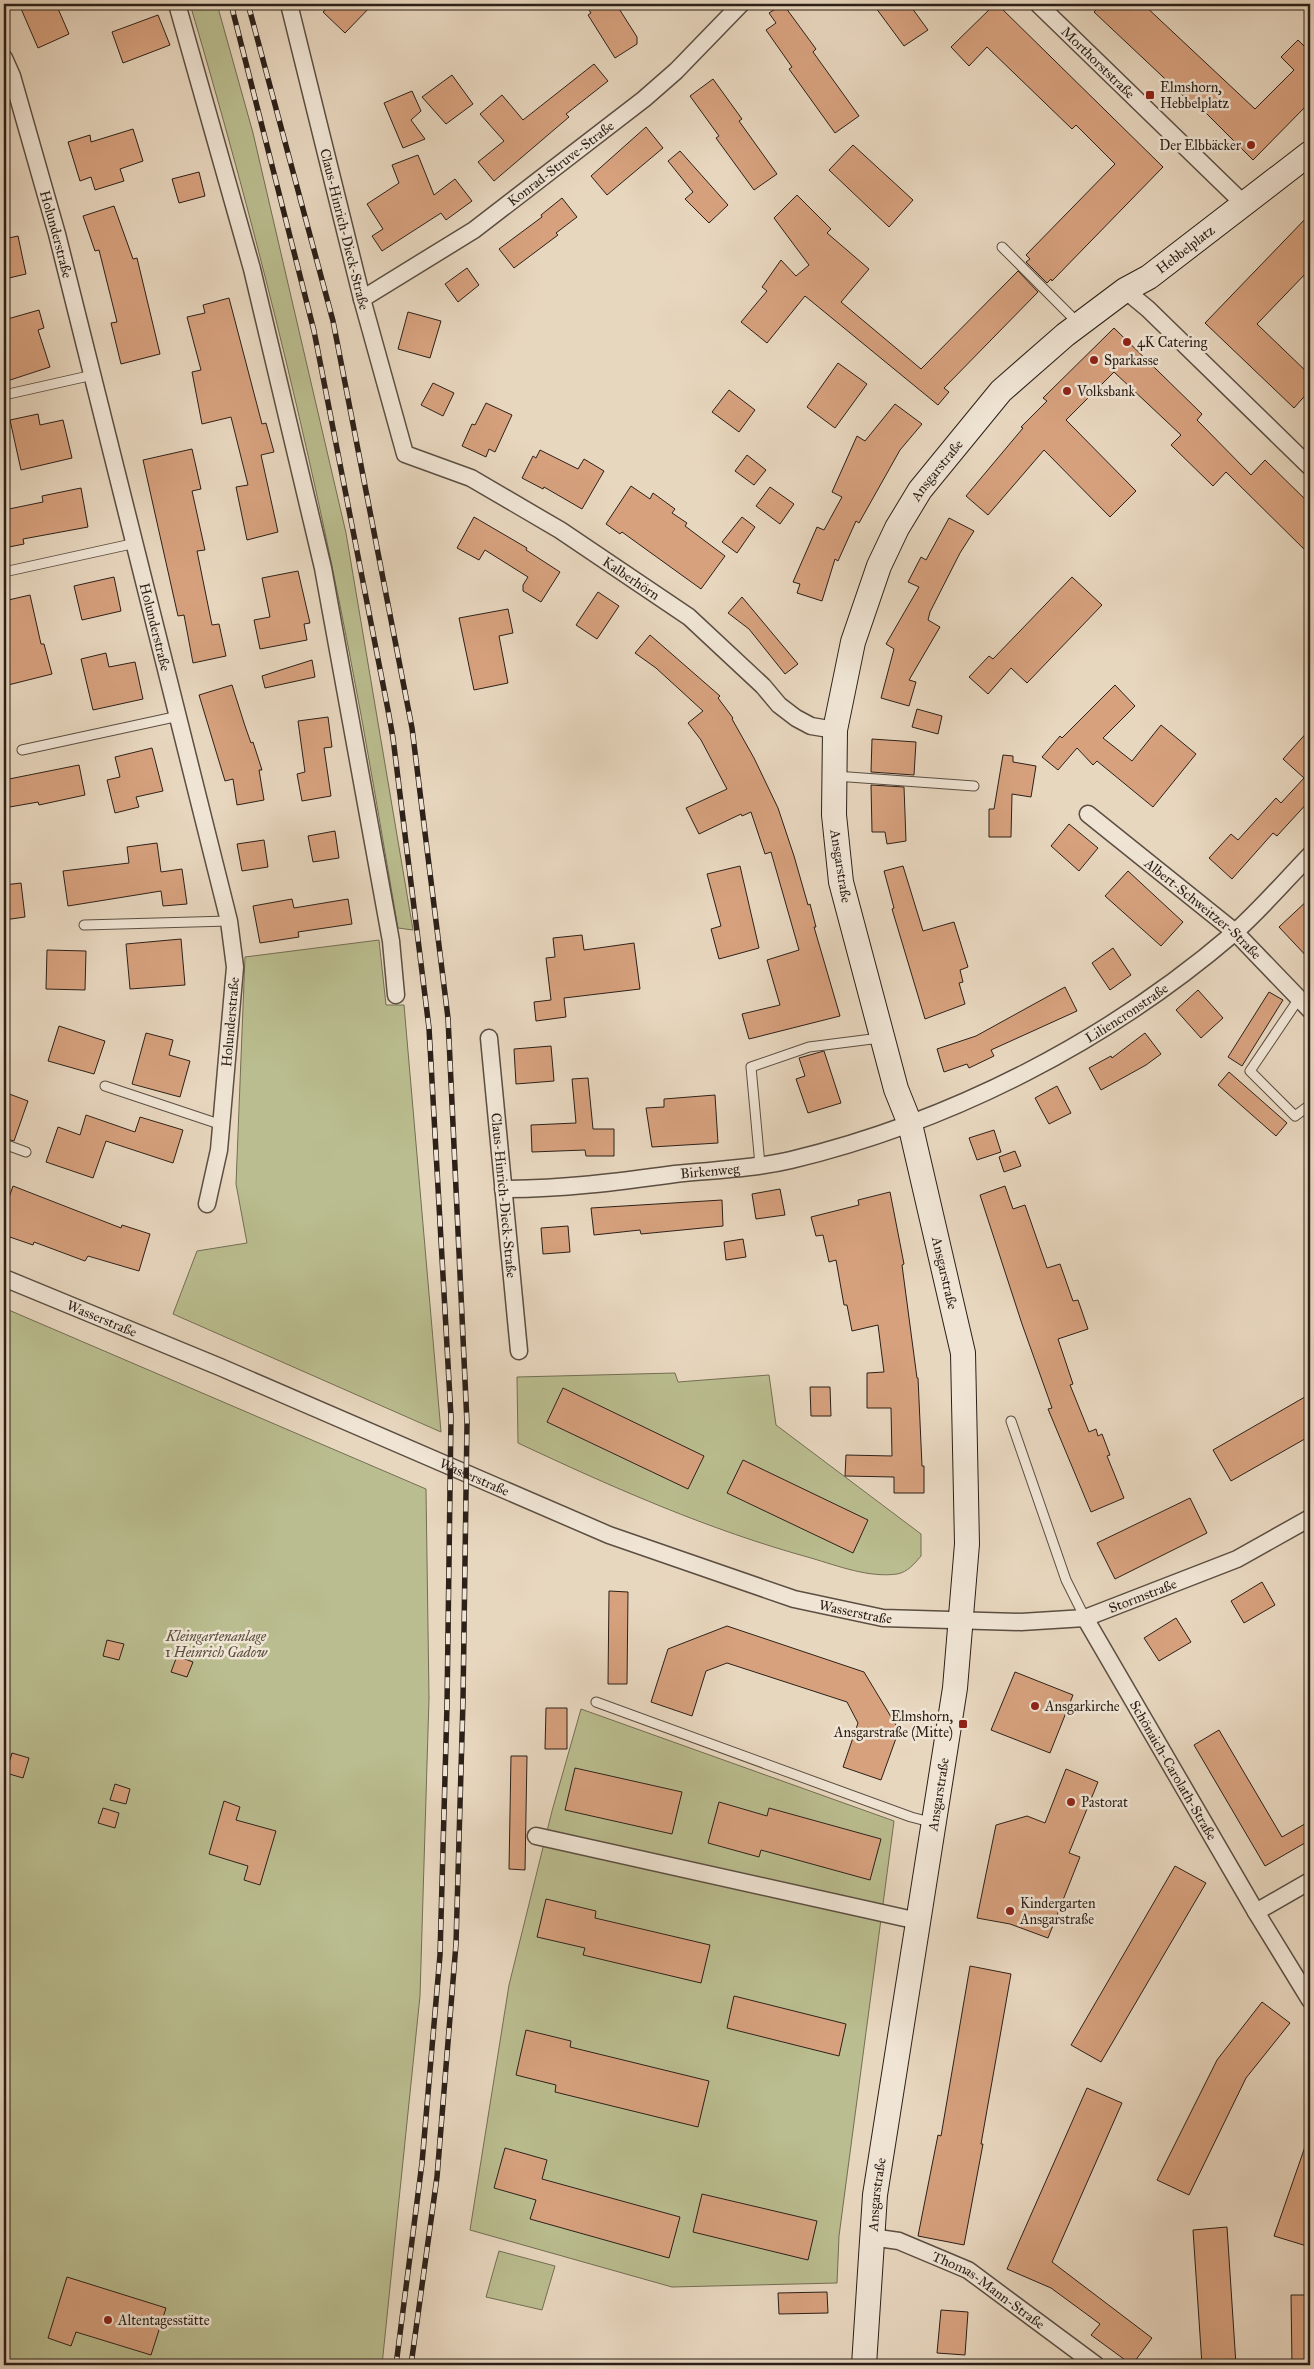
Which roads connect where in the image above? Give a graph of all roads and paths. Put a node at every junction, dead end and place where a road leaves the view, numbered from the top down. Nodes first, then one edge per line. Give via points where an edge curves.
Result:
1 (177, 4) edge
2 (290, 4) edge
3 (741, 4) edge
4 (1040, 4) edge
5 (4, 58) edge
6 (1310, 153) edge
7 (1244, 204) junction
8 (1002, 248) dead end
9 (1125, 290) junction
10 (362, 299) junction
11 (1079, 324) junction
12 (93, 375) junction
13 (4, 395) edge
14 (405, 454) joint
15 (1310, 467) edge
16 (136, 543) junction
17 (4, 572) edge
18 (179, 716) junction
19 (835, 730) junction
20 (22, 750) dead end
21 (834, 776) junction
22 (974, 786) dead end
23 (1088, 814) dead end
24 (1310, 855) edge
25 (229, 921) junction
26 (84, 925) dead end
27 (1235, 932) junction
28 (396, 995) dead end
29 (1305, 1003) edge
30 (489, 1038) dead end
31 (883, 1038) junction
32 (105, 1086) dead end
33 (1310, 1105) edge
34 (910, 1124) junction
35 (222, 1125) junction
36 (4, 1144) edge
37 (26, 1152) dead end
38 (760, 1165) junction
39 (503, 1189) junction
40 (208, 1204) dead end
41 (4, 1278) edge
42 (519, 1351) dead end
43 (1011, 1421) dead end
44 (1310, 1518) edge
45 (1086, 1618) junction
46 (961, 1621) junction
47 (596, 1702) dead end
48 (934, 1823) junction
49 (536, 1836) dead end
50 (1310, 1881) edge
51 (1256, 1912) junction
52 (918, 1921) junction
53 (1310, 2000) edge
54 (871, 2237) junction
55 (864, 2365) edge
56 (1096, 2365) edge

1 - 28 street via 252,269 323,568 391,941
2 - 10 street, Claus-Hinrich-Dieck-Straße
3 - 10 street, Konrad-Struve-Straße via 644,99 474,230
4 - 7 street, Morthorststraße
5 - 12 street, Holunderstraße via 50,209
6 - 7 street, Hebbelplatz
7 - 9 street, Hebbelplatz via 1149,276
8 - 11 lane
9 - 11 street, Ansgarstraße
9 - 15 street
10 - 14 street, Claus-Hinrich-Dieck-Straße
11 - 19 street, Ansgarstraße via 1001,391 920,490 897,528 853,642
12 - 13 lane
12 - 16 street, Holunderstraße
14 - 19 street, Kalberhörn via 471,478 560,530 688,617 796,718 811,726
16 - 17 lane
16 - 18 street, Holunderstraße
18 - 20 lane
18 - 25 street, Holunderstraße
19 - 21 street, Ansgarstraße
21 - 22 lane
21 - 31 street, Ansgarstraße via 834,815 841,882
23 - 27 street, Albert-Schweitzer-Straße
24 - 27 street, Liliencronstraße
25 - 26 lane
25 - 35 street, Holunderstraße via 235,968
27 - 29 street, Albert-Schweitzer-Straße
27 - 34 street, Liliencronstraße via 1155,995 1090,1038 1013,1079
29 - 33 lane via 1250,1071 1295,1116
30 - 39 street, Claus-Hinrich-Dieck-Straße
31 - 34 street, Ansgarstraße via 896,1089
31 - 38 lane via 809,1047 751,1067
32 - 35 lane
34 - 38 street, Birkenweg via 791,1160
34 - 46 street, Ansgarstraße via 963,1353 967,1544
35 - 40 street, Holunderstraße
36 - 37 lane
38 - 39 street, Birkenweg via 618,1182
39 - 42 street, Claus-Hinrich-Dieck-Straße
41 - 46 street, Wasserstraße via 229,1370 609,1534 794,1599 883,1618
43 - 45 lane, Schönaich-Carolath-Straße via 1066,1580
44 - 45 street, Stormstraße via 1237,1559
45 - 46 street, Stormstraße
45 - 51 street, Schönaich-Carolath-Straße
46 - 48 street, Ansgarstraße via 955,1688
47 - 48 lane
48 - 52 street, Ansgarstraße
49 - 52 street
50 - 51 street
51 - 53 street, Schönaich-Carolath-Straße
52 - 54 street, Ansgarstraße
54 - 55 street, Ansgarstraße
54 - 56 street, Thomas-Mann-Straße via 899,2241 968,2270

